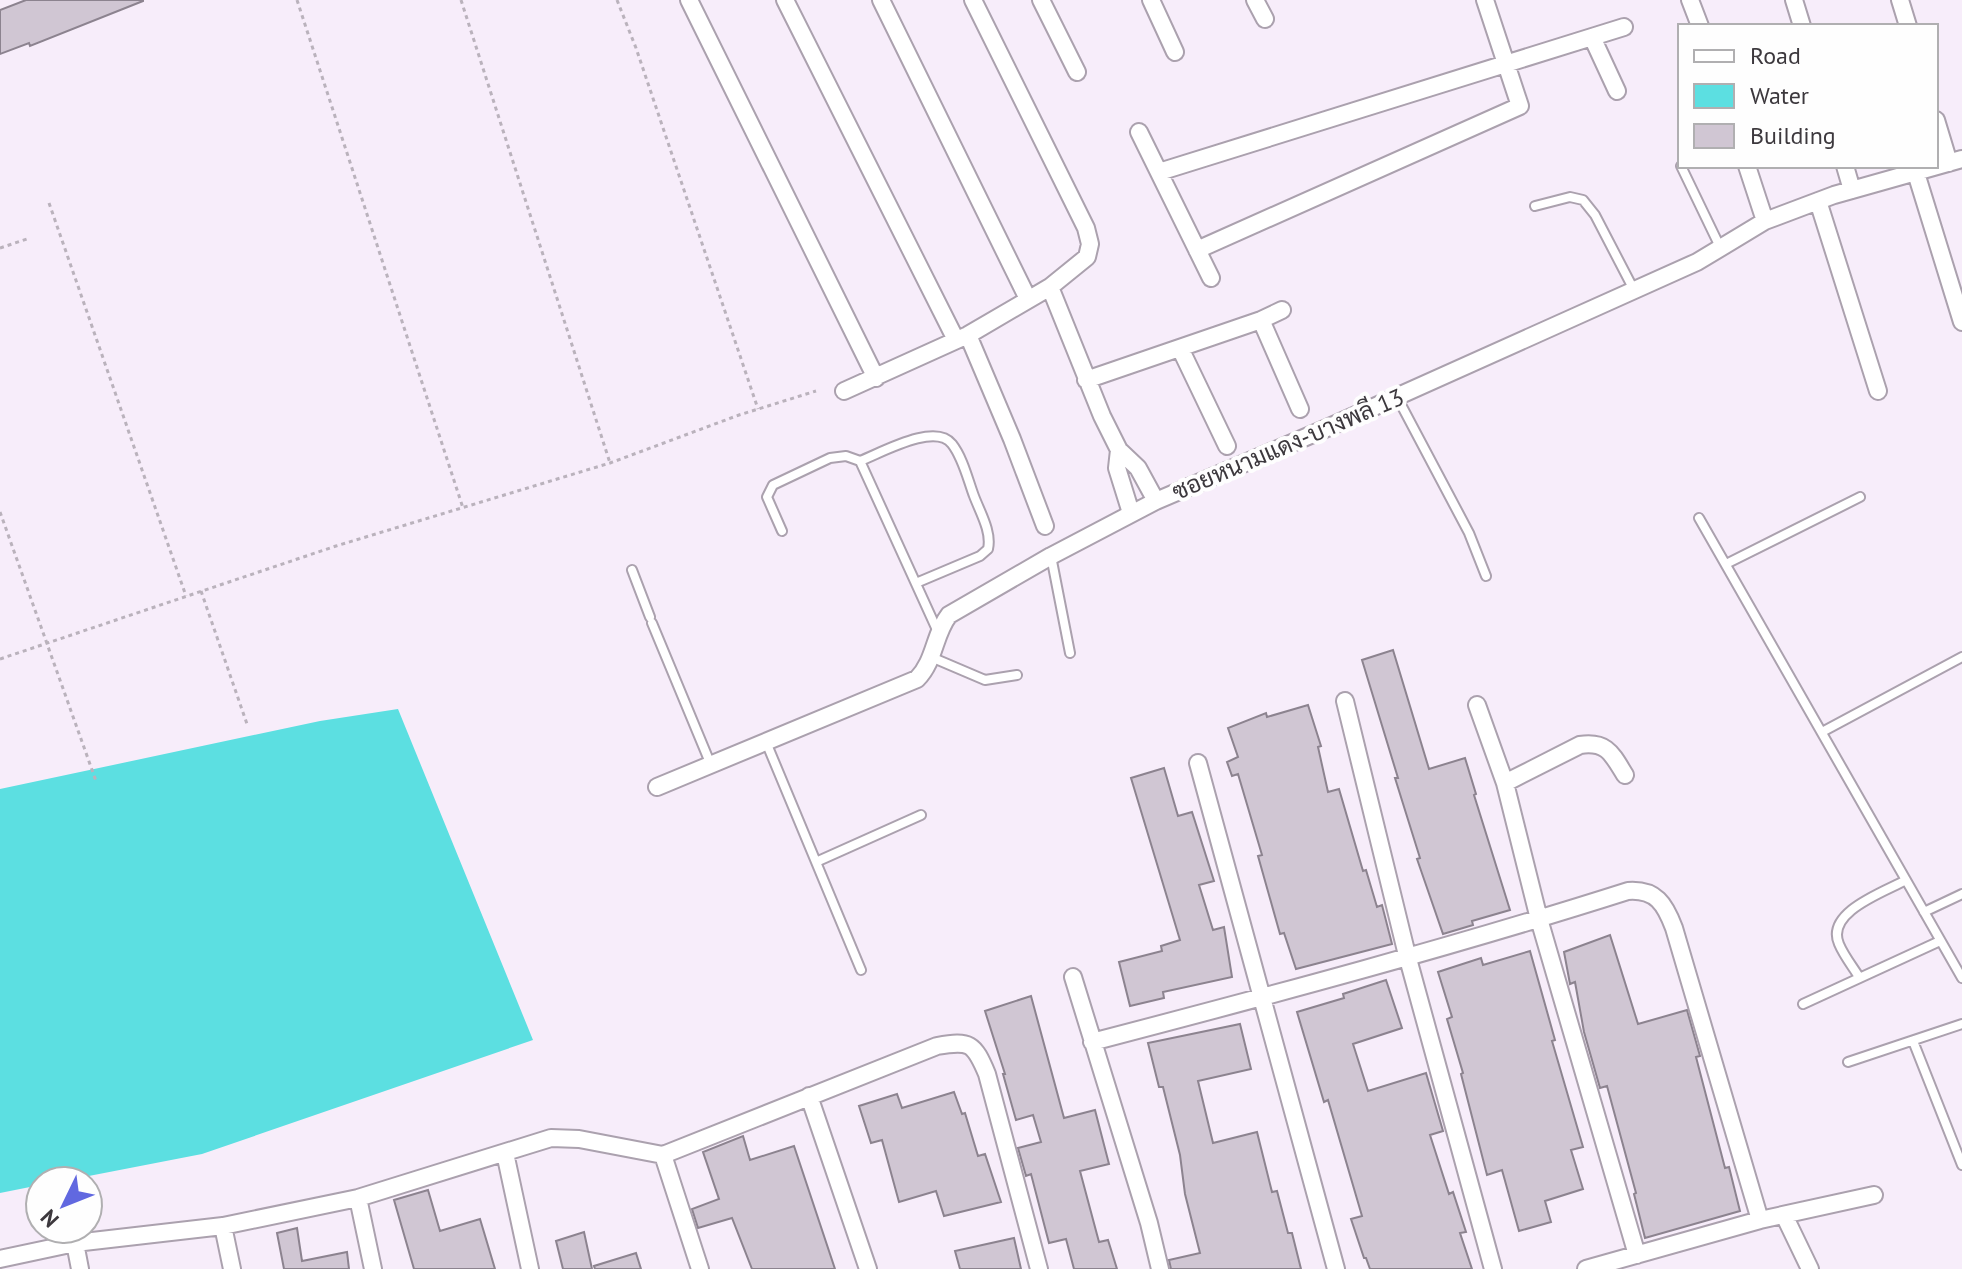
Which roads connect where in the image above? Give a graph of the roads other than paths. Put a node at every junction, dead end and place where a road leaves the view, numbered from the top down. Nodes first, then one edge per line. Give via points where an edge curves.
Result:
1 (689, 0) edge
2 (785, 0) edge
3 (881, 0) edge
4 (973, 0) edge
5 (1041, 0) edge
6 (1151, 0) edge
7 (1255, 0) edge
8 (1485, 0) edge
9 (1690, 0) edge
10 (1794, 0) edge
11 (1900, 0) edge
12 (1265, 19) dead end
13 (1699, 24) edge
14 (1801, 24) edge
15 (1907, 24) edge
16 (1624, 27) dead end
17 (1592, 37) junction
18 (1175, 52) dead end
19 (1506, 62) junction
20 (1077, 72) dead end
21 (1617, 91) dead end
22 (1938, 124) edge
23 (1139, 132) dead end
24 (1955, 161) edge
25 (1682, 168) edge
26 (1748, 168) edge
27 (1846, 168) edge
28 (1932, 168) edge
29 (1159, 172) junction
30 (1916, 173) junction
31 (1852, 190) junction
32 (1818, 201) junction
33 (1535, 206) dead end
34 (1765, 221) junction
35 (1197, 250) junction
36 (1721, 250) junction
37 (1211, 278) dead end
38 (1050, 287) junction
39 (1634, 290) junction
40 (1028, 299) junction
41 (1282, 310) dead end
42 (1261, 320) junction
43 (1962, 322) edge
44 (962, 337) junction
45 (1180, 348) junction
46 (876, 378) junction
47 (1086, 380) junction
48 (844, 391) dead end
49 (1878, 391) dead end
50 (1397, 397) junction
51 (1300, 409) dead end
52 (1227, 446) dead end
53 (1119, 450) junction
54 (860, 461) junction
55 (1860, 497) dead end
56 (1156, 501) junction
57 (1131, 513) junction
58 (1699, 518) dead end
59 (1045, 526) dead end
60 (782, 531) dead end
61 (1051, 556) junction
62 (1726, 564) junction
63 (632, 570) dead end
64 (1486, 576) dead end
65 (916, 583) junction
66 (938, 633) junction
67 (1070, 653) dead end
68 (931, 657) junction
69 (1962, 657) edge
70 (1017, 675) dead end
71 (1345, 701) dead end
72 (1477, 705) dead end
73 (1822, 732) junction
74 (766, 742) junction
75 (1198, 763) dead end
76 (711, 765) junction
77 (1625, 775) dead end
78 (1505, 783) junction
79 (657, 787) dead end
80 (921, 815) dead end
81 (816, 862) junction
82 (1906, 880) junction
83 (1962, 894) edge
84 (1924, 912) junction
85 (1539, 919) junction
86 (1940, 941) junction
87 (1407, 955) junction
88 (861, 970) dead end
89 (1073, 977) dead end
90 (1859, 977) junction
91 (1962, 978) edge
92 (1262, 998) junction
93 (1803, 1004) dead end
94 (1962, 1024) edge
95 (1913, 1041) junction
96 (1092, 1042) junction
97 (1848, 1062) dead end
98 (809, 1096) junction
99 (505, 1153) junction
100 (663, 1155) junction
101 (1962, 1165) edge
102 (1874, 1195) dead end
103 (358, 1198) junction
104 (1784, 1215) junction
105 (1760, 1220) junction
106 (223, 1226) junction
107 (104, 1240) edge
108 (66, 1245) edge
109 (75, 1245) edge
110 (1637, 1255) junction
111 (0, 1259) edge
112 (80, 1269) edge
113 (232, 1269) edge
114 (373, 1269) edge
115 (530, 1269) edge
116 (700, 1269) edge
117 (868, 1269) edge
118 (1039, 1269) edge
119 (1160, 1269) edge
120 (1336, 1269) edge
121 (1493, 1269) edge
122 (1586, 1269) edge
123 (1810, 1269) edge

1 - 46 street
2 - 44 street
3 - 40 street
4 - 38 street via 1086,228 1087,257
5 - 20 street
6 - 18 street
7 - 12 street
8 - 19 street
9 - 13 street
10 - 14 street
11 - 15 street
16 - 17 street
17 - 19 street
17 - 21 street
19 - 29 street
19 - 35 street via 1520,106
22 - 24 street
23 - 29 street
25 - 36 lane
26 - 34 street
27 - 31 street
28 - 30 street, ซอยหนามแดง-บางพลี 13
29 - 35 street
30 - 31 street, ซอยหนามแดง-บางพลี 13
30 - 43 street
31 - 32 street, ซอยหนามแดง-บางพลี 13
32 - 34 street, ซอยหนามแดง-บางพลี 13
32 - 49 street
33 - 39 lane via 1570,197 1583,200
34 - 36 street, ซอยหนามแดง-บางพลี 13
35 - 37 street
36 - 39 street, ซอยหนามแดง-บางพลี 13
38 - 40 street
38 - 47 street
39 - 50 street, ซอยหนามแดง-บางพลี 13
40 - 44 street
41 - 42 street
42 - 45 street
42 - 51 street
44 - 46 street
44 - 59 street via 1012,439
45 - 47 street
45 - 52 street
46 - 48 street
47 - 53 street
50 - 56 street, ซอยหนามแดง-บางพลี 13
50 - 64 lane
53 - 56 street via 1138,468
53 - 57 street via 1117,468
54 - 60 lane via 830,458 773,485 767,497
54 - 65 lane
54 - 65 lane via 924,436 944,437 958,455 988,535 988,549
55 - 62 lane
56 - 57 street, ซอยหนามแดง-บางพลี 13
57 - 61 street, ซอยหนามแดง-บางพลี 13
58 - 62 lane
61 - 66 street, ซอยหนามแดง-บางพลี 13 via 949,615
61 - 67 lane
62 - 73 lane
63 - 76 lane
65 - 66 lane
66 - 68 street, ซอยหนามแดง-บางพลี 13
68 - 70 lane via 985,680
68 - 74 street, ซอยหนามแดง-บางพลี 13 via 917,679
69 - 73 lane
71 - 87 street
72 - 78 street
73 - 82 lane
74 - 76 street, ซอยหนามแดง-บางพลี 13
74 - 81 lane
75 - 92 street
76 - 79 street, ซอยหนามแดง-บางพลี 13
77 - 78 street via 1612,753 1593,743
78 - 85 street
80 - 81 lane
81 - 88 lane
82 - 84 lane
82 - 90 lane via 1857,906 1838,925 1837,942
83 - 84 lane
84 - 86 lane
85 - 87 street
85 - 105 street via 1628,891 1653,894 1666,905
85 - 110 street
86 - 90 lane
86 - 91 lane
87 - 92 street
87 - 121 street
89 - 96 street
90 - 93 lane
92 - 96 street
92 - 120 street
94 - 95 lane
95 - 97 lane
95 - 101 lane
96 - 119 street
98 - 100 street
98 - 117 street
98 - 118 street via 937,1046 971,1045 987,1074
99 - 100 street via 551,1138
99 - 103 street
99 - 115 street
100 - 116 street
102 - 104 street
103 - 106 street
103 - 114 street
104 - 105 street
104 - 123 street
105 - 110 street
106 - 107 street
106 - 113 street
108 - 111 street
109 - 112 street
110 - 122 street

